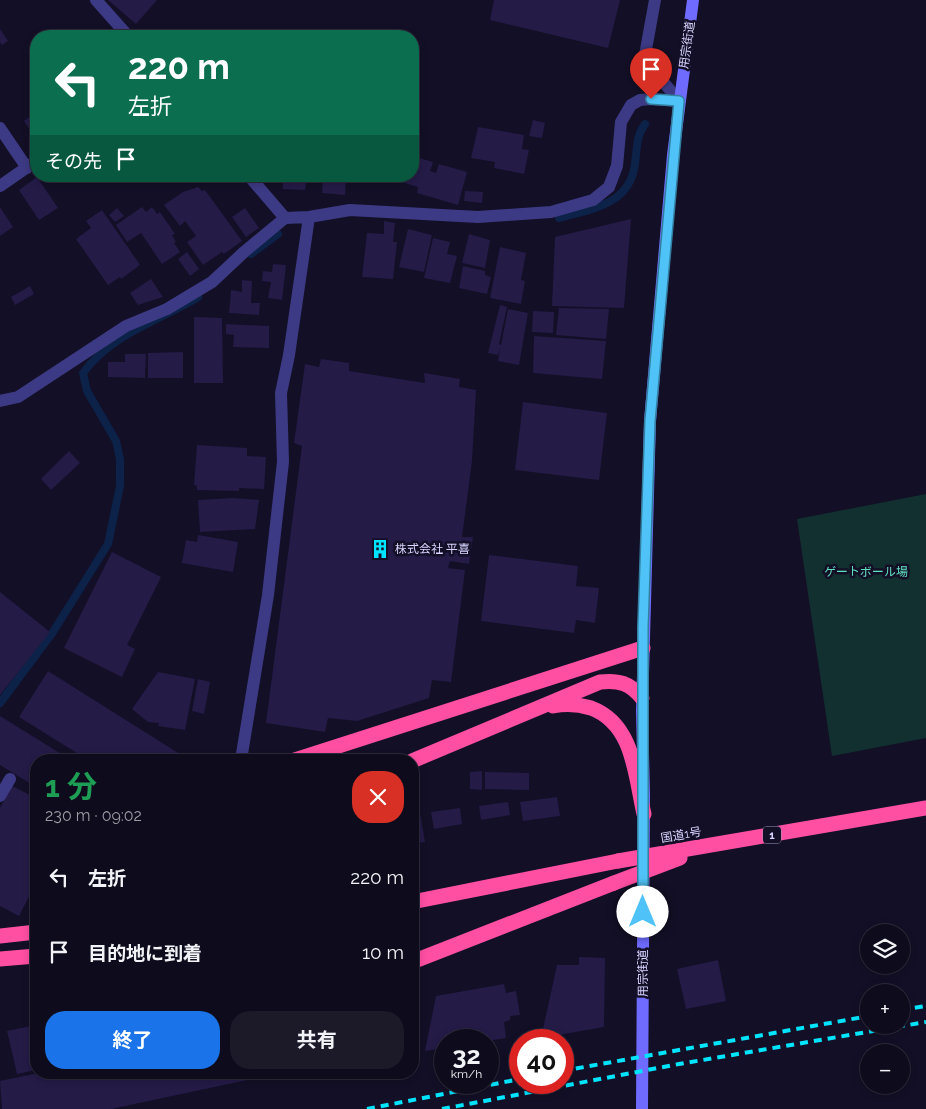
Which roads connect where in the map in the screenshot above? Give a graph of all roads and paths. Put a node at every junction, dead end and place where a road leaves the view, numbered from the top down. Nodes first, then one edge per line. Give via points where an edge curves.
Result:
1 (96, 0) edge
2 (655, 0) edge
3 (693, 0) edge
4 (123, 30) edge
5 (679, 101) junction
6 (0, 128) edge
7 (30, 162) edge
8 (30, 165) edge
9 (254, 182) edge
10 (0, 186) edge
11 (309, 217) junction
12 (285, 218) junction
13 (0, 401) edge
14 (643, 648) junction
15 (642, 698) junction
16 (522, 714) junction
17 (242, 754) edge
18 (314, 754) edge
19 (419, 757) edge
20 (10, 779) dead end
21 (0, 796) edge
22 (926, 808) edge
23 (644, 814) junction
24 (722, 843) junction
25 (419, 901) edge
26 (30, 933) edge
27 (0, 936) edge
28 (30, 956) edge
29 (0, 959) edge
30 (419, 959) edge
31 (642, 1109) edge

1 - 4 street
2 - 5 street via 643,66 656,73
3 - 5 street, 用宗街道
5 - 11 street via 651,99 631,104 621,122 617,166 612,180 609,187 593,200 551,212 478,217 350,210
5 - 14 street, 用宗街道 via 650,421
6 - 7 street
8 - 10 street
9 - 12 street
11 - 12 street
11 - 17 street via 281,392 283,462 268,595
12 - 13 street via 212,282 167,309 126,326 18,397
14 - 15 street, 用宗街道
14 - 18 highway
15 - 16 highway via 635,689 615,680 600,682
15 - 23 street, 用宗街道
16 - 19 highway
16 - 23 highway via 561,704 577,704 605,714 628,744
20 - 21 street
22 - 24 highway, 国道1号 / 1, bridge
23 - 31 street, 用宗街道
24 - 25 highway, 国道1号 / 1, bridge
24 - 30 highway, bridge
26 - 27 highway
28 - 29 highway

